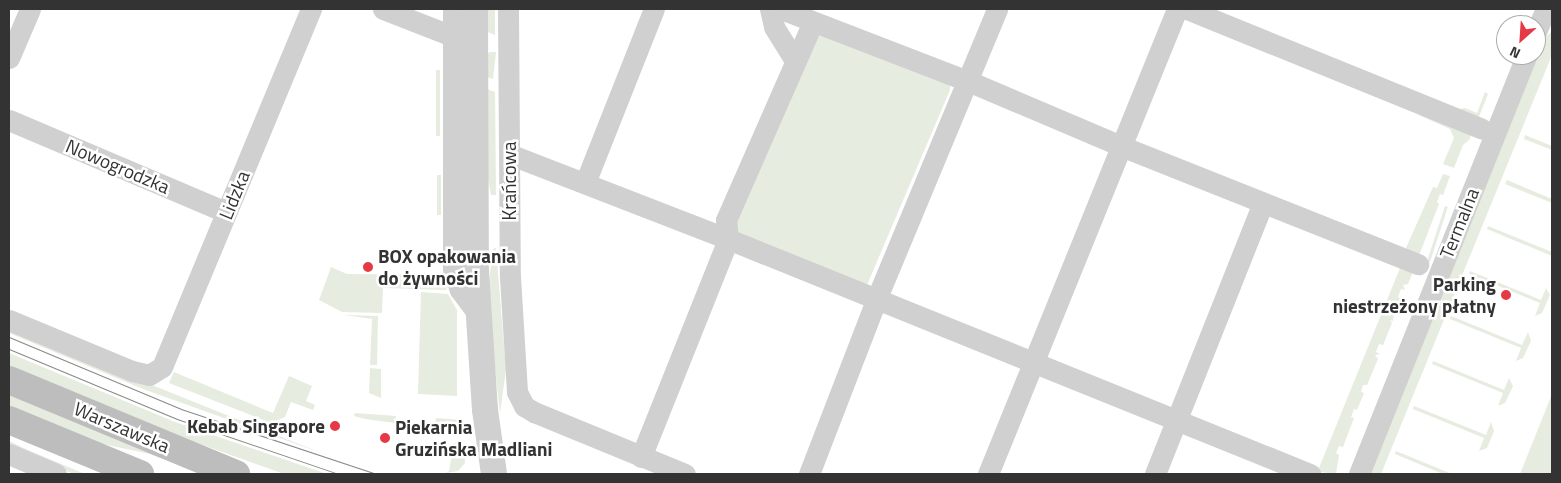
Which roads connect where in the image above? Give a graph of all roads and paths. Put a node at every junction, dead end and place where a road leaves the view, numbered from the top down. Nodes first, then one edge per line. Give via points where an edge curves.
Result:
1 (30, 9) edge
2 (311, 9) edge
3 (383, 9) edge
4 (453, 9) edge
5 (475, 9) edge
6 (508, 9) edge
7 (654, 9) edge
8 (770, 9) edge
9 (781, 9) edge
10 (997, 9) edge
11 (1176, 9) edge
12 (1188, 9) edge
13 (813, 22) junction
14 (464, 41) junction
15 (9, 58) edge
16 (795, 60) junction
17 (1523, 65) edge
18 (968, 81) junction
19 (9, 120) edge
20 (1482, 129) dead end
21 (1121, 146) junction
22 (509, 154) junction
23 (585, 183) junction
24 (1263, 203) junction
25 (226, 212) junction
26 (728, 239) junction
27 (1418, 264) dead end
28 (876, 300) junction
29 (9, 320) edge
30 (1032, 363) junction
31 (9, 380) edge
32 (9, 420) edge
33 (1176, 421) junction
34 (9, 454) edge
35 (641, 457) junction
36 (56, 474) edge
37 (140, 474) edge
38 (236, 474) edge
39 (494, 474) edge
40 (685, 474) edge
41 (809, 474) edge
42 (988, 474) edge
43 (1155, 474) edge
44 (1310, 474) edge
45 (1359, 474) edge

1 - 15 street
2 - 25 street, Lidzka
3 - 14 street
4 - 14 street, Krańcowa
5 - 14 street, Krańcowa
6 - 22 street, Krańcowa
7 - 23 street
8 - 16 street via 774,27
9 - 13 street
10 - 18 street
11 - 21 street
12 - 20 street
13 - 16 street
13 - 18 street
14 - 39 street, Krańcowa via 478,314 485,410
16 - 26 street via 726,220
17 - 45 street, Termalna
18 - 21 street
18 - 28 street
19 - 25 street, Nowogrodzka
21 - 24 street
21 - 30 street
22 - 23 street
22 - 35 street, Krańcowa via 510,277 517,392 524,406
23 - 26 street
24 - 27 street
24 - 33 street
25 - 29 street, Lidzka via 162,367 149,375
26 - 28 street
26 - 35 street
28 - 30 street
28 - 41 street
30 - 33 street
30 - 42 street
31 - 38 main road, Warszawska
32 - 37 main road, Warszawska
33 - 43 street
33 - 44 street
34 - 36 street
35 - 40 street, Krańcowa

